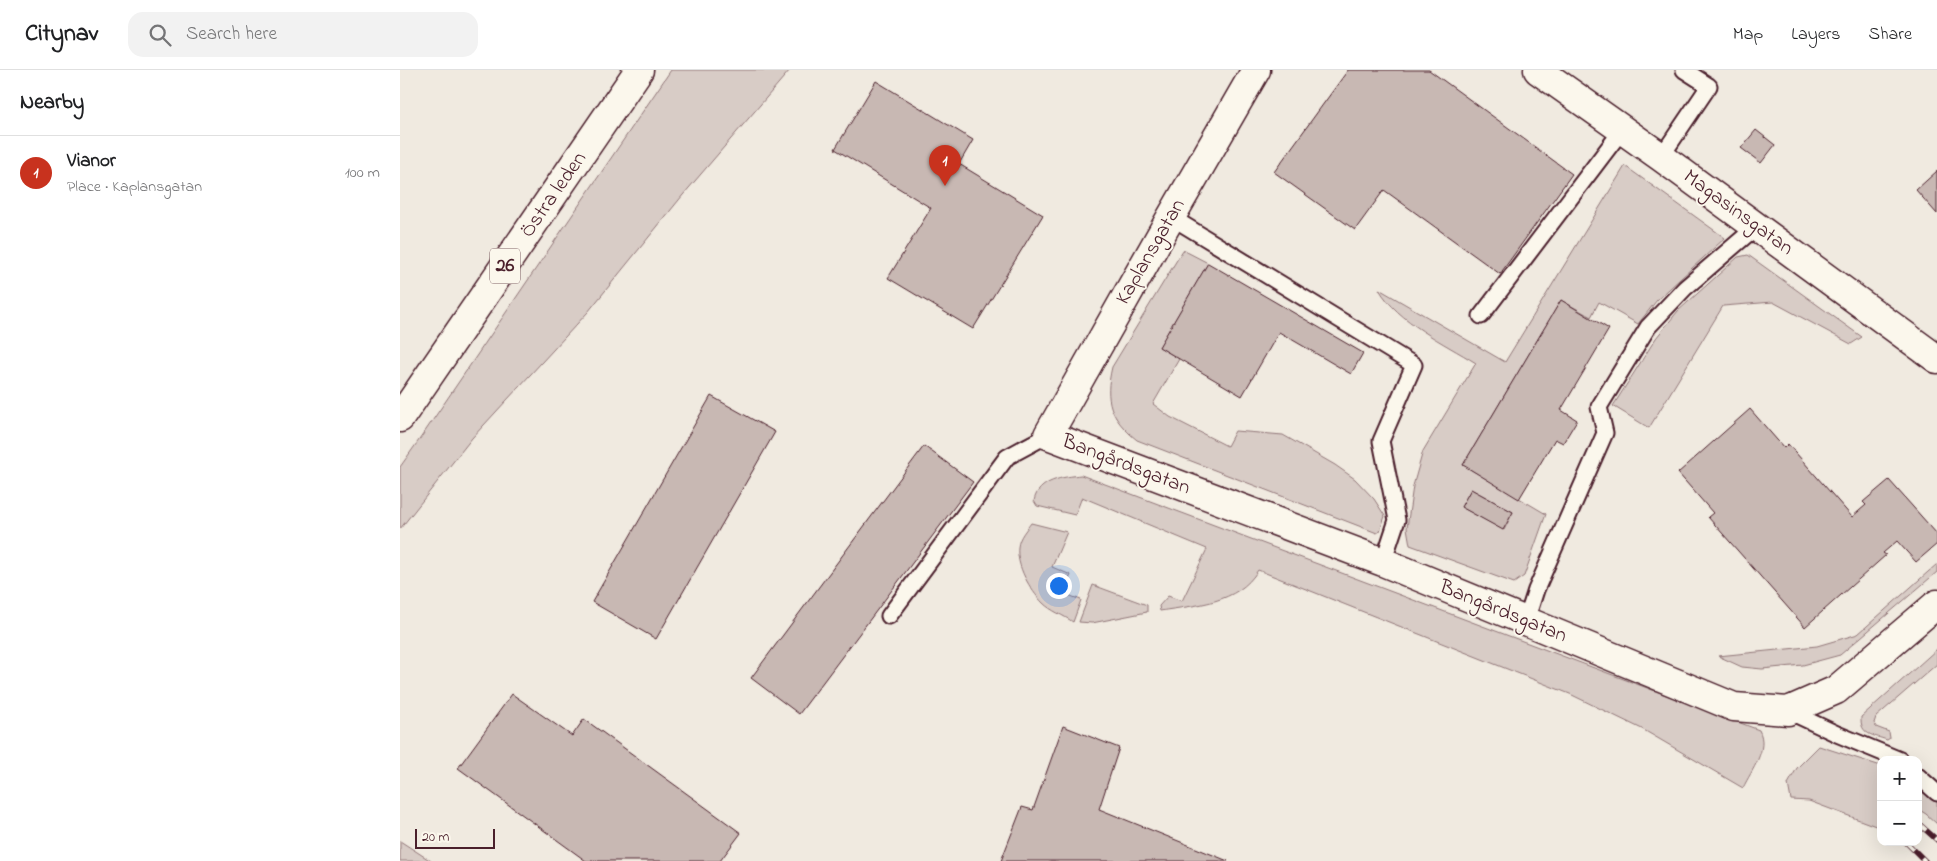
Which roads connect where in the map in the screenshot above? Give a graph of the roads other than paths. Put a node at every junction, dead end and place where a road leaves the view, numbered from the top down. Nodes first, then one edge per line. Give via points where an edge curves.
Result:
1 (639, 70) edge
2 (1256, 70) edge
3 (1538, 70) edge
4 (1684, 70) edge
5 (1622, 130) junction
6 (1661, 157) junction
7 (1170, 217) junction
8 (1757, 226) junction
9 (1481, 316) dead end
10 (1937, 359) edge
11 (400, 418) edge
12 (1048, 435) junction
13 (1383, 562) junction
14 (1937, 604) edge
15 (889, 616) dead end
16 (1526, 621) junction
17 (1788, 711) junction
18 (1890, 756) edge
19 (1922, 780) edge
20 (1937, 793) edge

1 - 11 main road, Östra leden / 26
2 - 7 main road, Kaplansgatan
3 - 5 main road, Magasinsgatan
4 - 6 lane via 1709,86
5 - 6 main road, Magasinsgatan
5 - 9 lane
6 - 8 main road, Magasinsgatan
7 - 12 main road, Kaplansgatan
7 - 13 lane via 1414,365 1381,442 1396,520
8 - 10 main road, Magasinsgatan
8 - 16 lane via 1685,288 1648,327 1599,407 1606,433 1536,590
12 - 13 main road, Bangårdsgatan
12 - 15 lane via 1007,457
13 - 16 main road, Bangårdsgatan
14 - 17 main road, Bangårdsgatan via 1836,690
16 - 17 main road, Bangårdsgatan via 1734,707
17 - 18 lane
19 - 20 lane

